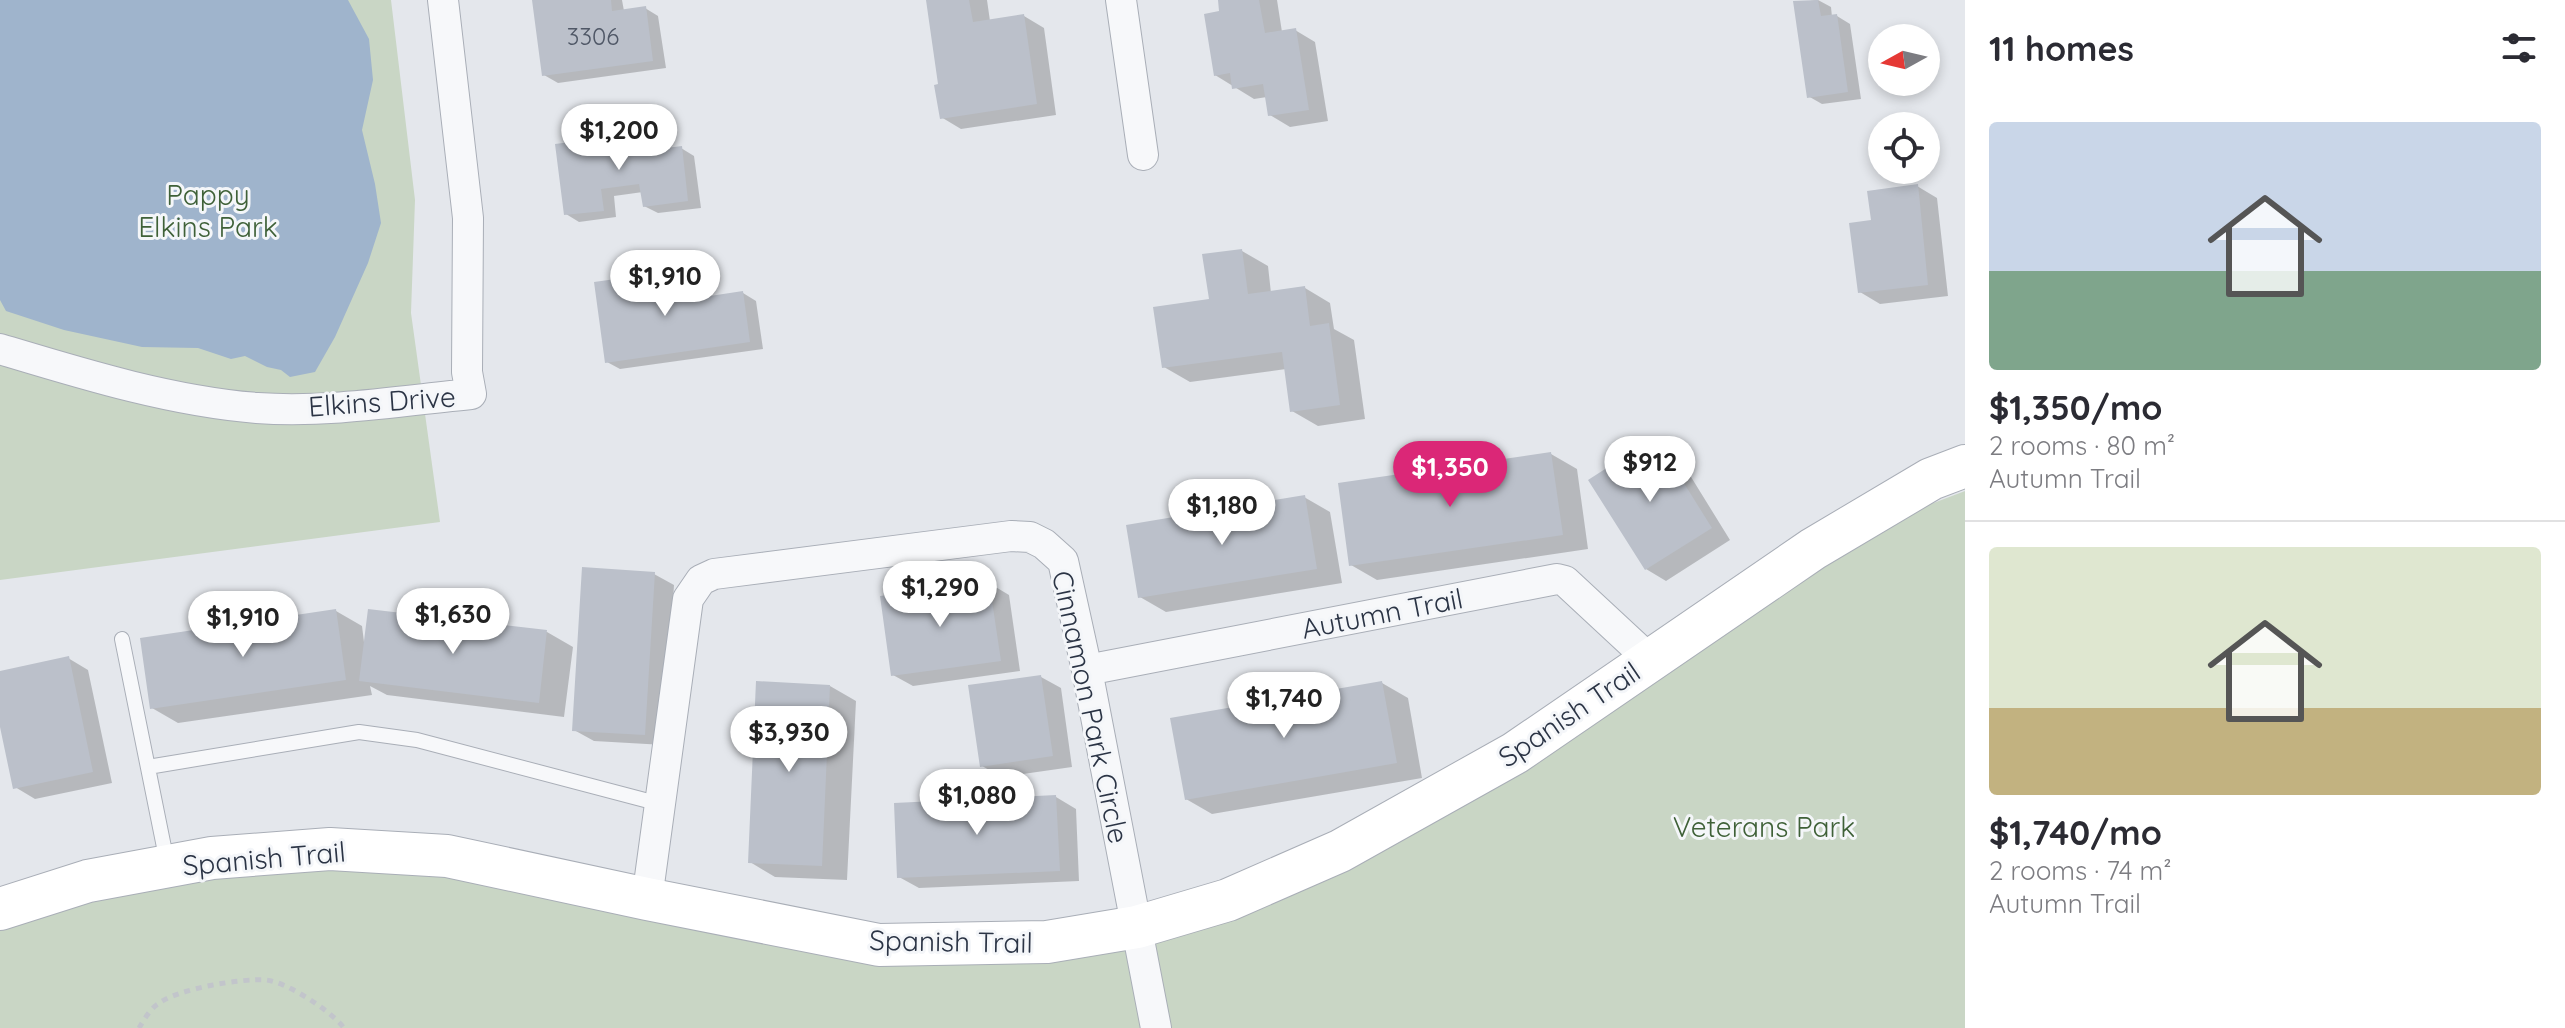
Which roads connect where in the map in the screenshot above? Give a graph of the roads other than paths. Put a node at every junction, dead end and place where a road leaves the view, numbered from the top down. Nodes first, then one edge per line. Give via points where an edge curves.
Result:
1 (443, 0) edge
2 (1121, 0) edge
3 (1143, 155) dead end
4 (0, 349) edge
5 (1965, 466) edge
6 (122, 639) dead end
7 (1649, 659) junction
8 (1087, 670) junction
9 (148, 767) junction
10 (660, 804) junction
11 (168, 866) junction
12 (647, 899) junction
13 (0, 909) edge
14 (1137, 927) junction
15 (1156, 1028) edge

1 - 4 street, Elkins Drive via 468,218 471,394 338,407 205,403
2 - 3 street
5 - 7 street, Spanish Trail via 1931,479 1813,549
6 - 9 lane
7 - 8 street, Autumn Trail via 1557,579
7 - 14 street, Spanish Trail via 1515,753 1340,851 1228,900
8 - 10 street, Cinnamon Park Circle via 1063,561 1030,537 714,574 701,580 688,599
8 - 14 street, Cinnamon Park Circle
9 - 10 lane via 359,732 417,740
9 - 11 lane
10 - 12 street, Cinnamon Park Circle
11 - 12 street, Spanish Trail via 330,849 418,854
11 - 13 street, Spanish Trail via 88,881
12 - 14 street, Spanish Trail via 879,945 1047,942
14 - 15 street, Cinnamon Park Circle

